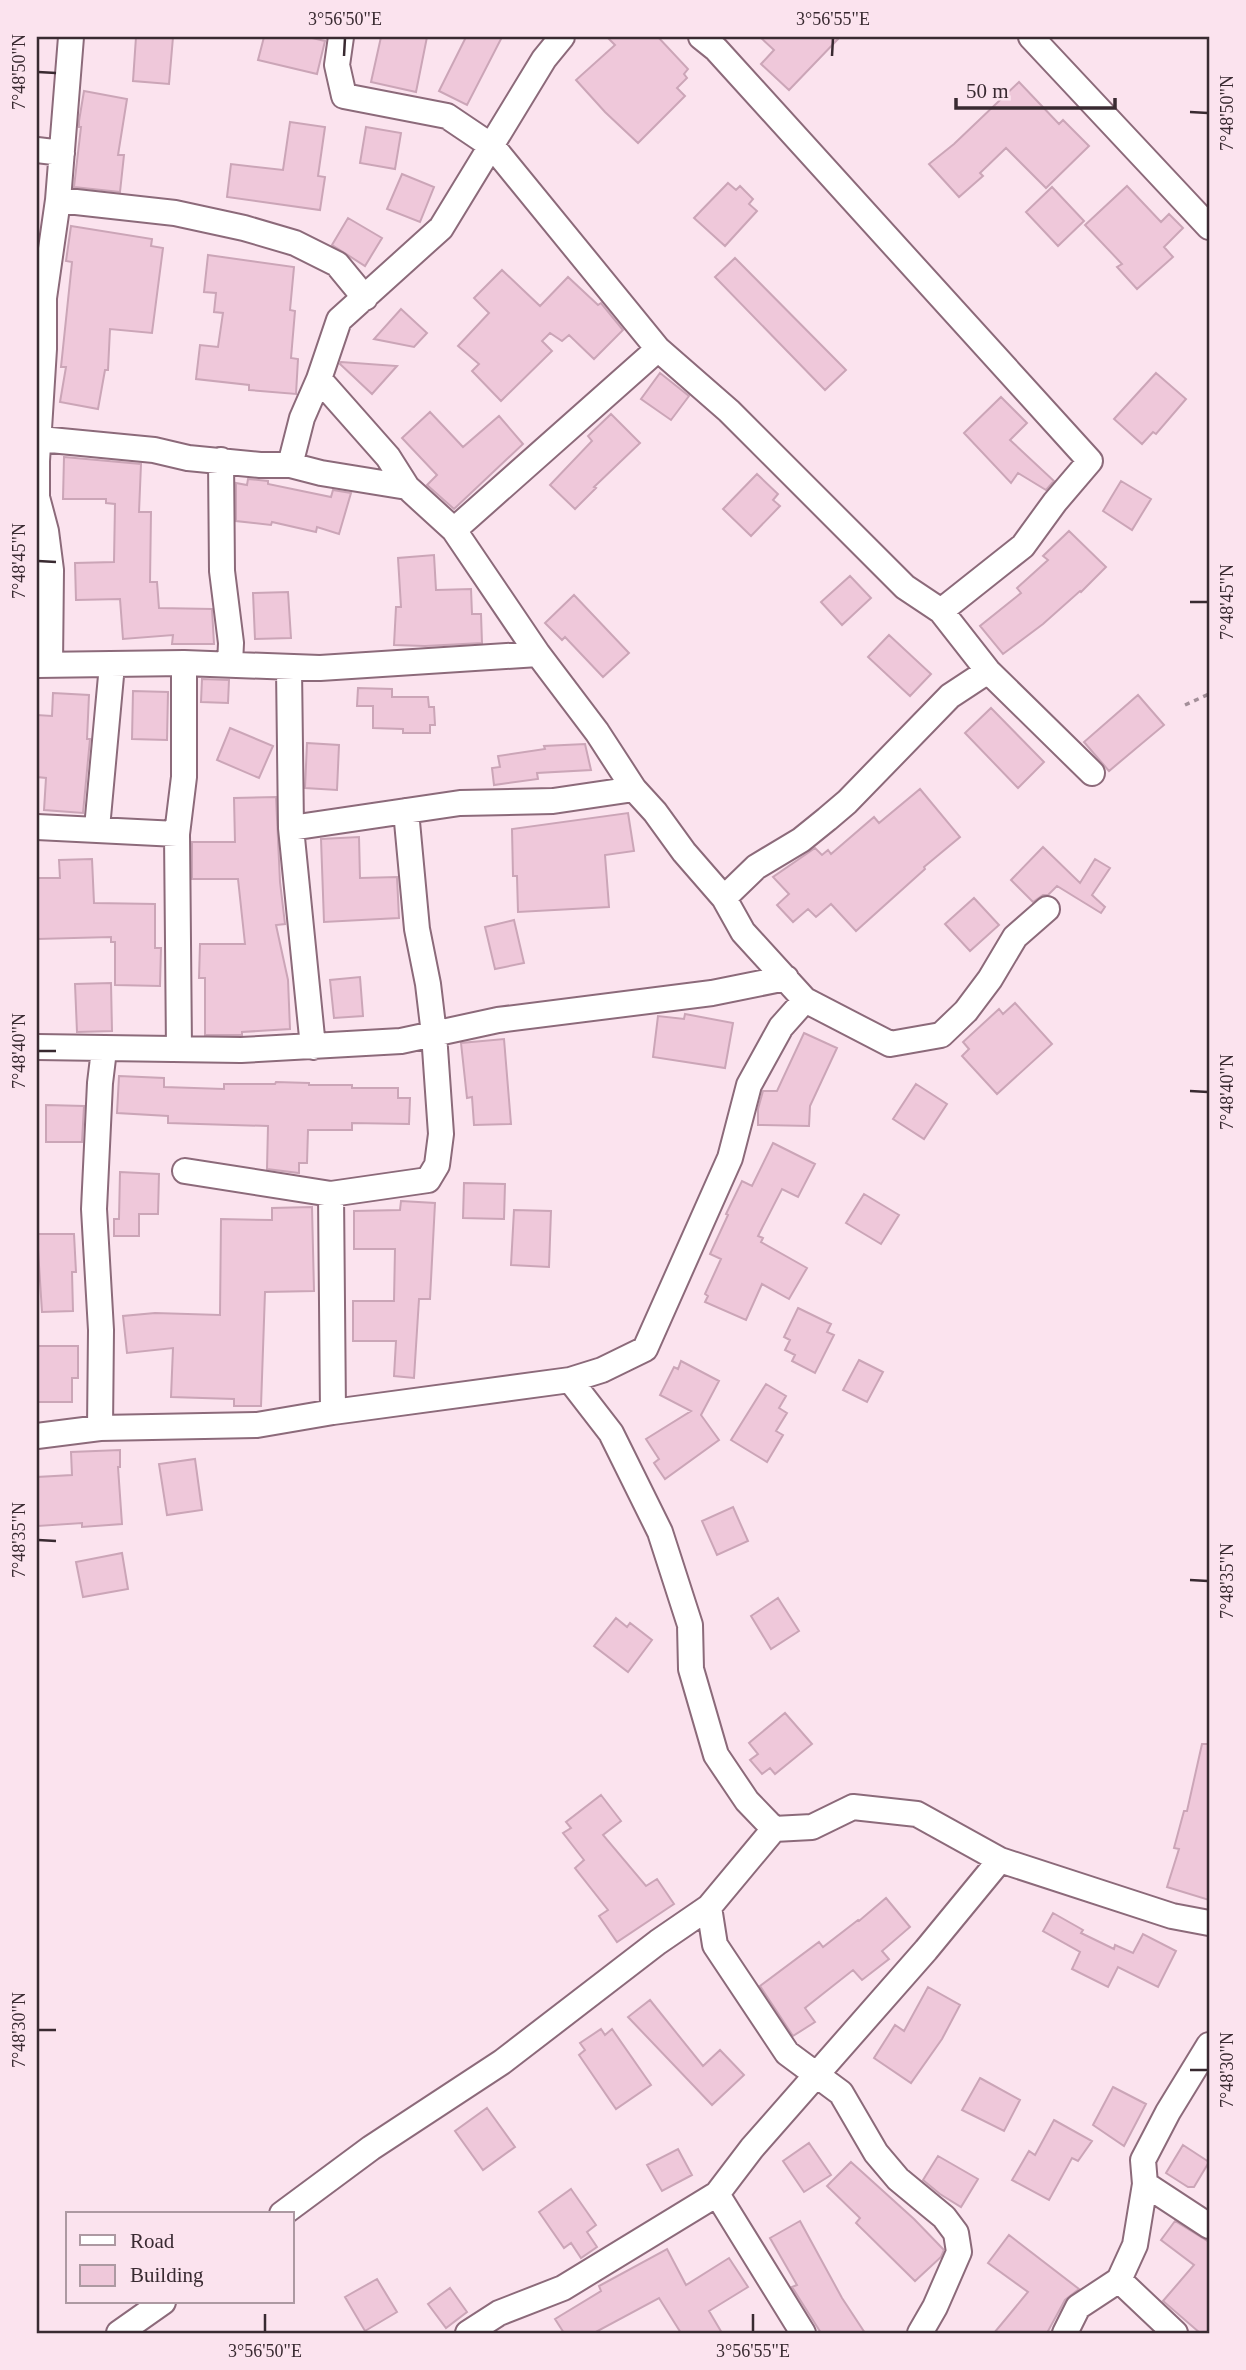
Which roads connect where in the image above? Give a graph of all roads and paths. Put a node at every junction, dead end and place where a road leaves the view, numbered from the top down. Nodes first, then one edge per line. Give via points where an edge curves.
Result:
1 (71, 37) edge
2 (341, 37) edge
3 (562, 37) edge
4 (701, 37) edge
5 (1031, 37) edge
6 (493, 147) junction
7 (37, 150) edge
8 (62, 153) junction
9 (58, 200) junction
10 (1209, 227) edge
11 (40, 297) edge
12 (365, 298) junction
13 (658, 349) junction
14 (319, 379) junction
15 (38, 454) edge
16 (221, 460) junction
17 (290, 465) junction
18 (407, 487) junction
19 (454, 530) junction
20 (941, 611) junction
21 (538, 654) junction
22 (184, 663) junction
23 (230, 664) junction
24 (44, 665) edge
25 (112, 665) junction
26 (289, 668) junction
27 (988, 671) junction
28 (1209, 694) edge
29 (1185, 705) dead end
30 (1093, 773) dead end
31 (634, 789) junction
32 (406, 811) junction
33 (37, 827) edge
34 (97, 828) junction
35 (291, 828) junction
36 (177, 834) junction
37 (724, 898) junction
38 (1046, 909) dead end
39 (786, 978) junction
40 (805, 1000) junction
41 (434, 1034) junction
42 (37, 1047) edge
43 (313, 1047) junction
44 (104, 1049) junction
45 (179, 1049) junction
46 (185, 1171) dead end
47 (331, 1194) junction
48 (570, 1380) junction
49 (332, 1412) junction
50 (100, 1427) junction
51 (37, 1436) edge
52 (774, 1829) junction
53 (1000, 1860) junction
54 (709, 1907) junction
55 (1209, 1923) edge
56 (1209, 2045) edge
57 (816, 2076) junction
58 (1145, 2184) junction
59 (717, 2194) junction
60 (285, 2212) edge
61 (1209, 2226) edge
62 (1119, 2280) junction
63 (160, 2304) edge
64 (119, 2333) edge
65 (468, 2333) edge
66 (803, 2333) edge
67 (920, 2333) edge
68 (1065, 2333) edge
69 (1175, 2333) edge

1 - 8 street
2 - 6 street via 337,65 344,96 447,116
3 - 6 street via 544,59
4 - 20 street via 1090,461 1023,546
5 - 10 street
6 - 12 street via 441,228
6 - 13 street
7 - 8 street
8 - 9 street
9 - 11 street
9 - 12 street via 175,213 295,243 337,264
11 - 15 street via 44,349
12 - 14 street via 339,320
13 - 19 street
13 - 20 street via 729,411 905,587
14 - 17 street via 302,418
14 - 18 street via 388,457
15 - 16 street via 153,450
15 - 24 street via 37,497 51,570
16 - 17 street
16 - 23 street via 222,570
17 - 18 street
18 - 19 street
19 - 21 street
20 - 27 street
21 - 26 street
21 - 31 street
22 - 23 street
22 - 25 street
22 - 36 street via 184,777
23 - 26 street
24 - 25 street
25 - 34 street
26 - 35 street
27 - 30 street
27 - 37 street via 950,696 847,802 801,840 756,867
28 - 29 path
31 - 32 street via 553,801 460,803
31 - 37 street
32 - 35 street
32 - 41 street via 417,929
33 - 34 street
34 - 36 street
35 - 43 street
36 - 45 street
37 - 39 street via 743,932
38 - 40 street via 1015,937 974,1000 941,1035 890,1044
39 - 40 street
39 - 41 street via 712,993 498,1020
40 - 48 street via 781,1027 750,1085 730,1158 645,1349
41 - 43 street
41 - 47 street via 441,1134 437,1165 428,1180
42 - 44 street
43 - 45 street
44 - 45 street
44 - 50 street via 94,1209 101,1330
46 - 47 street
47 - 49 street
48 - 49 street
48 - 52 street via 611,1433 660,1532 690,1625 691,1670 716,1755 747,1801
49 - 50 street via 257,1425
50 - 51 street
52 - 53 street via 813,1827 853,1807 917,1814
52 - 54 street
53 - 55 street via 1172,1916
53 - 57 street
54 - 57 street via 715,1945 787,2053
54 - 60 street via 502,2062 371,2148
56 - 58 street via 1143,2160
57 - 59 street
57 - 67 street via 841,2093 876,2153 898,2179 944,2217 956,2233 959,2252
58 - 61 street
58 - 62 street via 1135,2245
59 - 65 street via 563,2288 499,2313
59 - 66 street
62 - 68 street via 1078,2307
62 - 69 street
63 - 64 street

